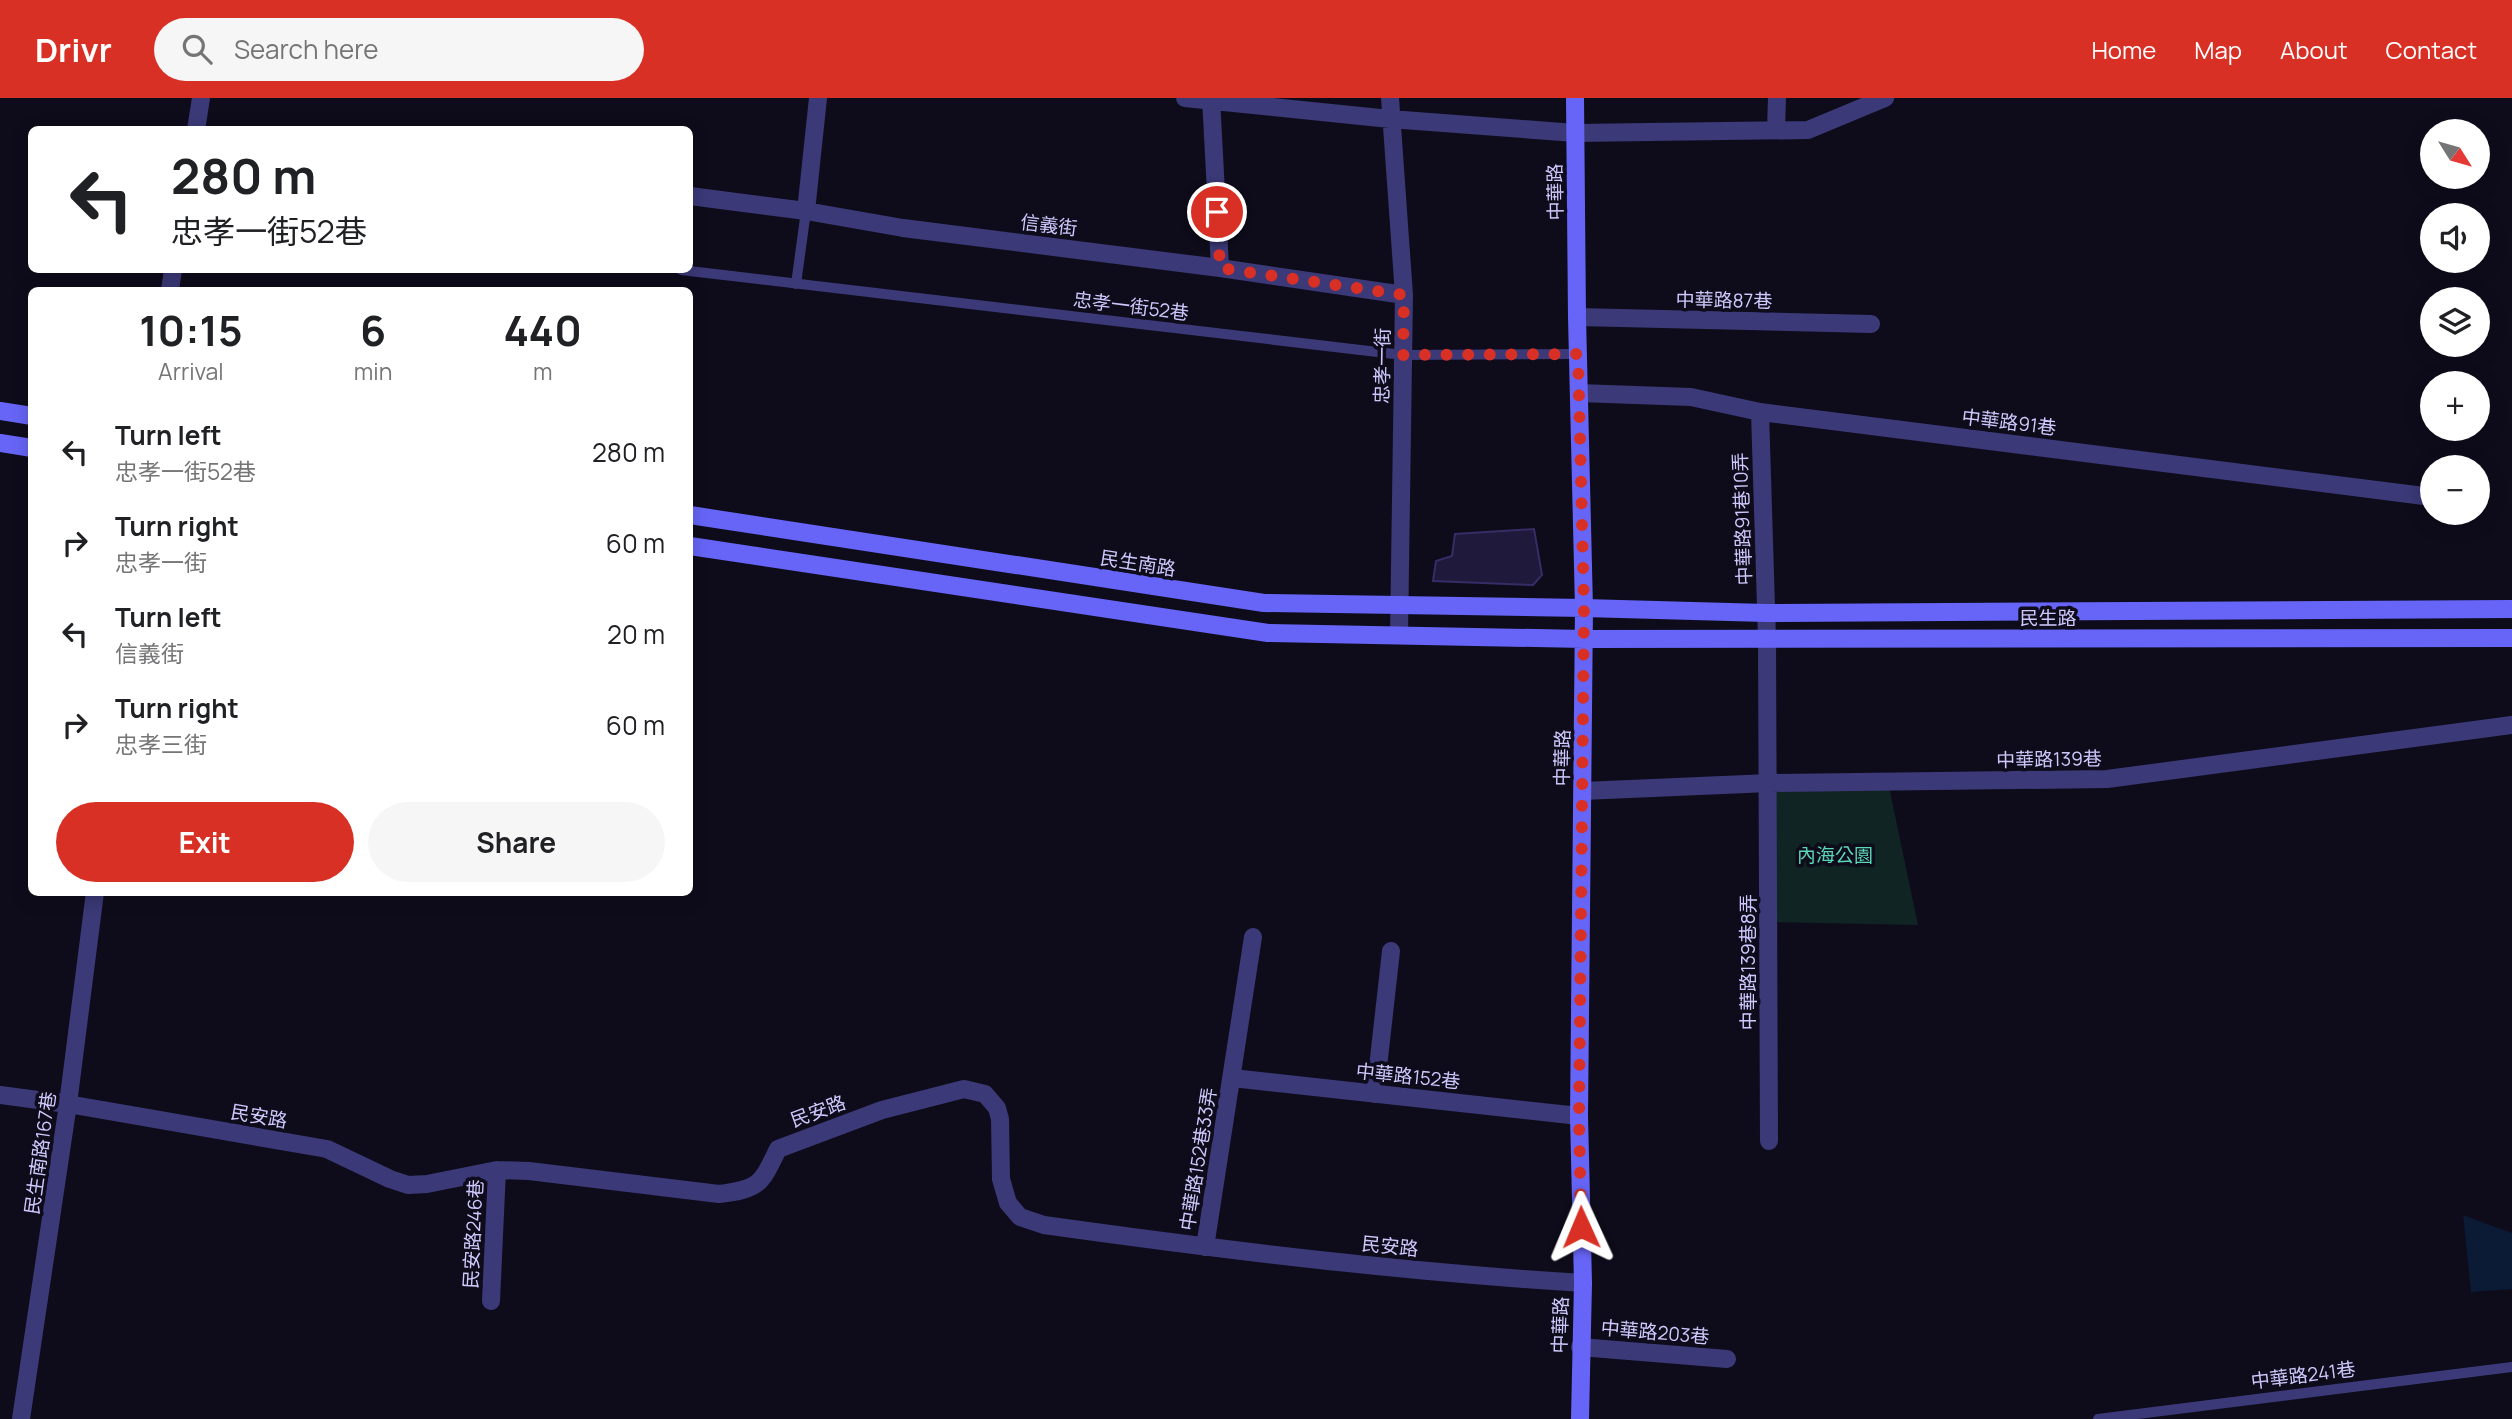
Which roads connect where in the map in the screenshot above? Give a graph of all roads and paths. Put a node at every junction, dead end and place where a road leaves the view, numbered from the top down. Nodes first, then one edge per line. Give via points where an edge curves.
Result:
1 (201, 98) edge
2 (818, 98) edge
3 (1185, 98) edge
4 (1390, 98) edge
5 (1575, 98) edge
6 (1777, 98) edge
7 (1885, 98) edge
8 (1212, 100) edge
9 (1390, 119) junction
10 (197, 126) edge
11 (1776, 130) junction
12 (1575, 133) junction
13 (693, 196) edge
14 (806, 211) junction
15 (1220, 268) junction
16 (693, 271) edge
17 (796, 284) junction
18 (1404, 295) junction
19 (1577, 317) junction
20 (1871, 324) dead end
21 (1578, 354) junction
22 (1403, 355) junction
23 (1579, 393) junction
24 (0, 411) edge
25 (1760, 412) junction
26 (28, 415) edge
27 (0, 443) edge
28 (28, 447) edge
29 (2420, 495) edge
30 (693, 515) edge
31 (693, 546) edge
32 (1400, 605) junction
33 (1584, 608) junction
34 (2512, 609) edge
35 (1766, 626) junction
36 (1399, 635) junction
37 (2512, 638) edge
38 (1584, 639) junction
39 (2512, 724) edge
40 (1769, 783) junction
41 (1583, 791) junction
42 (94, 896) edge
43 (1253, 937) dead end
44 (1391, 951) dead end
45 (1232, 1078) junction
46 (1375, 1094) junction
47 (0, 1096) edge
48 (68, 1104) junction
49 (1579, 1116) junction
50 (1769, 1141) dead end
51 (497, 1170) junction
52 (1205, 1247) junction
53 (1583, 1283) junction
54 (491, 1301) dead end
55 (1580, 1347) junction
56 (1727, 1359) dead end
57 (2512, 1367) edge
58 (21, 1419) edge
59 (1580, 1419) edge
60 (2098, 1419) edge

1 - 10 street
2 - 14 street
3 - 8 street
4 - 9 street, 忠孝一街
5 - 12 main road, 中華路
6 - 11 street
7 - 11 street via 1808,130
8 - 9 street
8 - 15 street
9 - 12 street
9 - 18 street, 忠孝一街
11 - 12 street
12 - 19 main road, 中華路
13 - 14 street, 信義街
14 - 15 street, 信義街 via 903,228
14 - 17 lane
15 - 18 street, 信義街
16 - 17 lane, 忠孝一街52巷
17 - 22 lane, 忠孝一街52巷
18 - 22 street, 忠孝一街
19 - 20 street, 中華路87巷
19 - 21 main road, 中華路
21 - 22 lane, 忠孝一街52巷
21 - 23 main road, 中華路
22 - 32 street, 忠孝一街
23 - 25 street, 中華路91巷 via 1690,397
23 - 33 main road, 中華路
24 - 26 main road
25 - 29 street, 中華路91巷
25 - 35 street, 中華路91巷10弄
27 - 28 main road
30 - 32 main road, 民生南路 via 1264,603
31 - 36 main road via 1268,632
32 - 33 main road, 民生南路
32 - 36 street, 忠孝一街
33 - 35 main road, 民生路
33 - 38 main road, 中華路
34 - 35 main road, 民生路
35 - 37 main road, 民生路
35 - 38 main road, 民生路
35 - 40 street, 中華路91巷10弄
36 - 38 main road
38 - 41 main road, 中華路
39 - 40 street, 中華路139巷 via 2107,779
40 - 41 street, 中華路139巷
40 - 50 street, 中華路139巷8弄
41 - 49 main road, 中華路
42 - 48 street, 民生南路167巷
43 - 45 street, 中華路152巷33弄
44 - 46 street
45 - 46 street, 中華路152巷
45 - 52 street, 中華路152巷33弄
46 - 49 street, 中華路152巷
47 - 48 street, 民安路
48 - 51 street, 民安路 via 327,1149 408,1185
48 - 58 street, 民生南路167巷
49 - 53 main road, 中華路
51 - 52 street, 民安路 via 719,1194 746,1191 764,1179 778,1149 882,1110 964,1089 985,1094 997,1108 1001,1179 1007,1203 1020,1217 1044,1226
51 - 54 street, 民安路246巷
52 - 53 street, 民安路 via 1482,1277
53 - 55 main road, 中華路
55 - 56 street, 中華路203巷
55 - 59 main road, 中華路
57 - 60 lane, 中華路241巷

